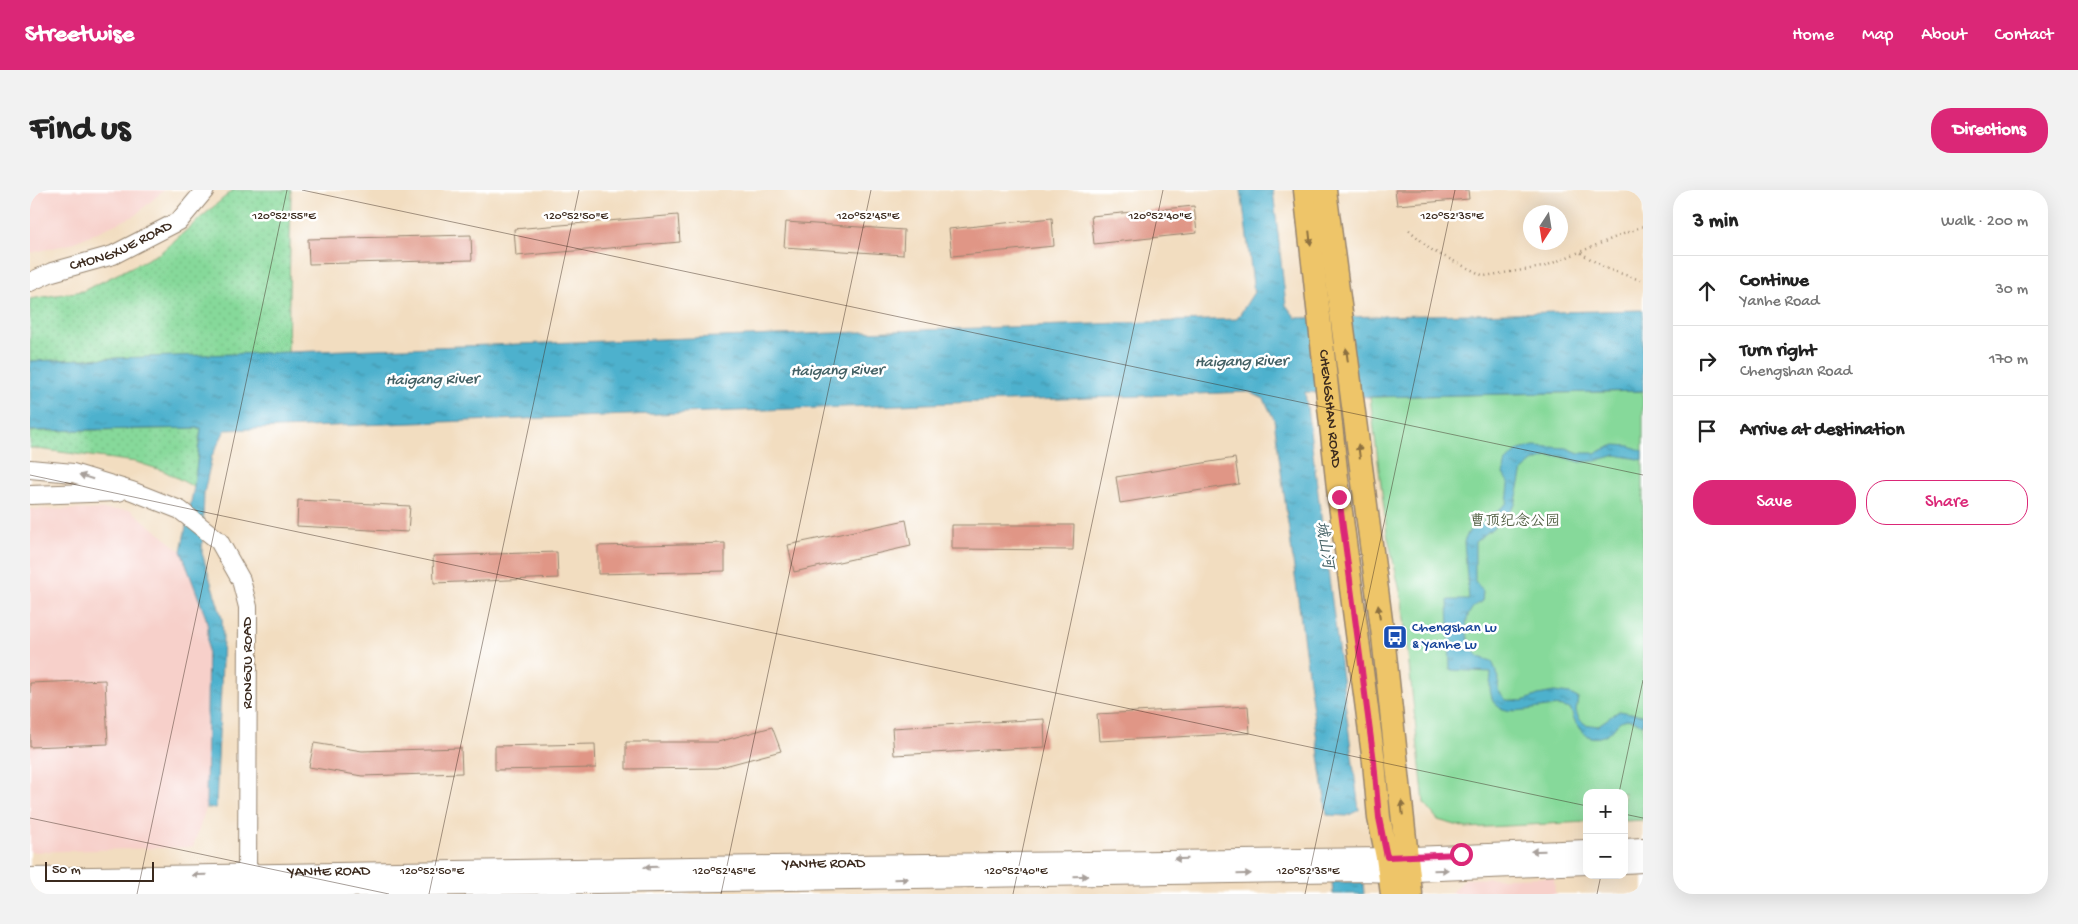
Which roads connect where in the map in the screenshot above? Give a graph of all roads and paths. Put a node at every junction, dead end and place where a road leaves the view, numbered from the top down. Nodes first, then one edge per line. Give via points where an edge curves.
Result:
1 (205, 190) edge
2 (1305, 190) edge
3 (1325, 190) edge
4 (1643, 226) edge
5 (1409, 230) dead end
6 (1580, 252) junction
7 (52, 272) junction
8 (30, 273) edge
9 (30, 282) edge
10 (1643, 282) edge
11 (30, 469) edge
12 (132, 491) junction
13 (30, 495) edge
14 (1643, 847) edge
15 (1628, 848) edge
16 (1583, 849) edge
17 (1643, 863) edge
18 (1628, 864) edge
19 (1583, 865) edge
20 (1397, 870) edge
21 (30, 877) edge
22 (247, 886) edge
23 (30, 893) edge
24 (1411, 894) edge

1 - 7 street, CHONGXUE ROAD via 179,221 113,255
2 -> 20 main road, CHENGSHAN ROAD via 1379,818
20 -> 3 main road, CHENGSHAN ROAD via 1384,645
4 - 6 path
5 - 6 path via 1433,251 1484,276 1543,268
6 - 10 path via 1605,268
7 - 8 street, CHONGXUE ROAD
7 - 9 street, CHONGXUE ROAD
12 -> 11 street, RONGJU ROAD via 73,473
12 - 13 street
12 - 22 street, RONGJU ROAD via 180,510 219,541 241,580 248,607
14 - 15 street
16 -> 20 street, YANHE ROAD
17 - 18 street
20 -> 19 street, YANHE ROAD
20 - 22 street, YANHE ROAD via 702,866
20 - 24 main road, CHENGSHAN ROAD
22 -> 21 street, YANHE ROAD
22 - 23 street, YANHE ROAD

